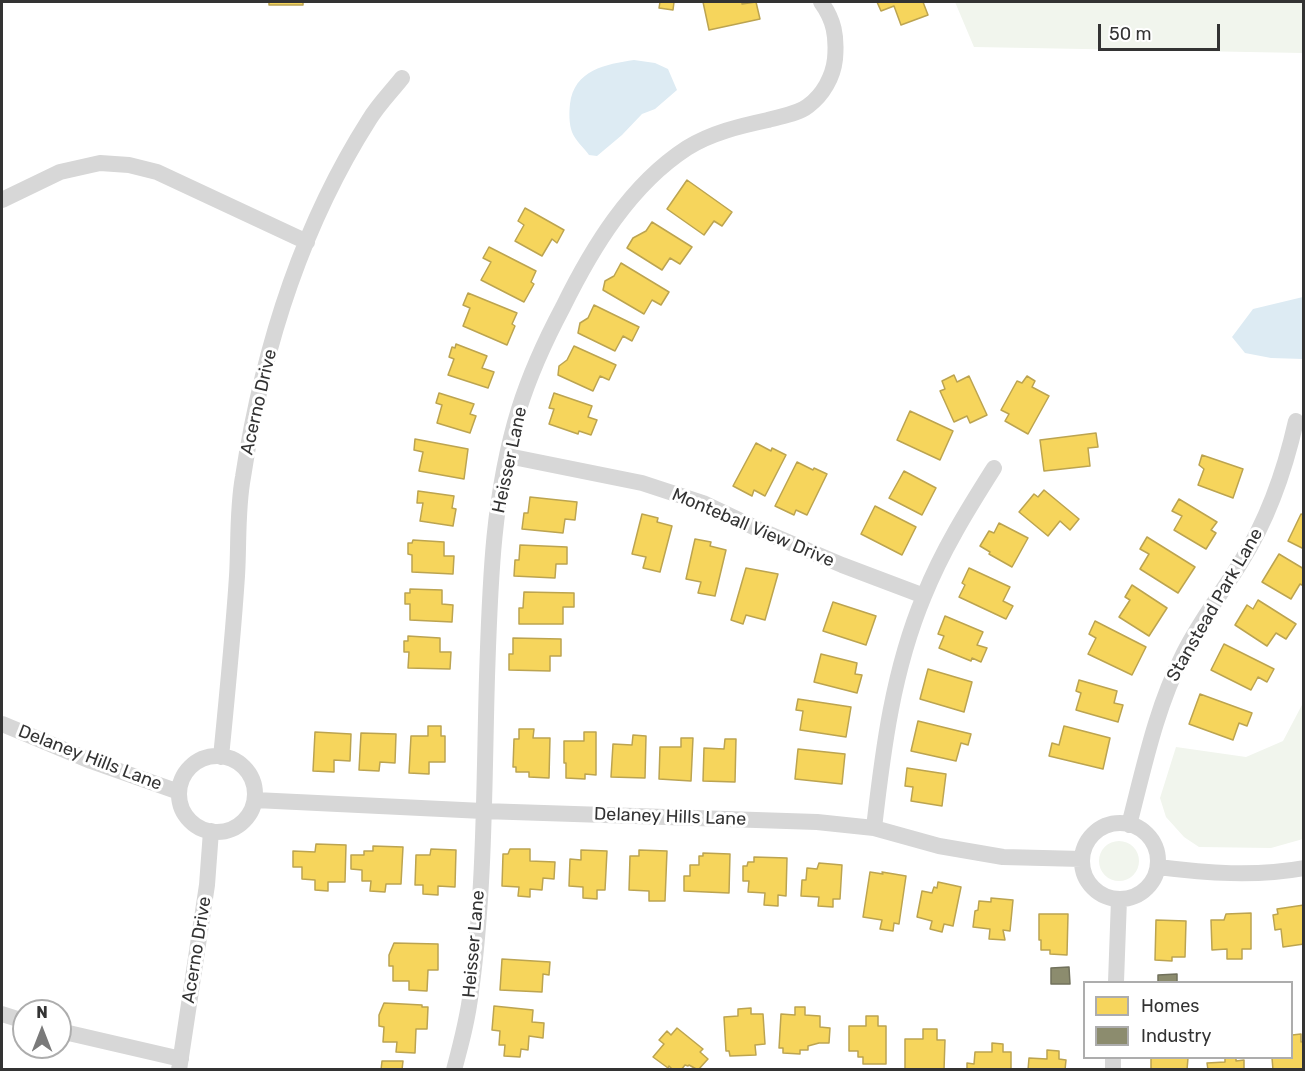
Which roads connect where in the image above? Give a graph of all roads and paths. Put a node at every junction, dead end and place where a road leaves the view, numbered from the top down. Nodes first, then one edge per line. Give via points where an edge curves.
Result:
1 (821, 2) edge
2 (402, 78) dead end
3 (2, 200) edge
4 (307, 242) junction
5 (1296, 421) dead end
6 (508, 456) junction
7 (994, 468) dead end
8 (924, 596) junction
9 (2, 724) edge
10 (221, 757) junction
11 (179, 792) junction
12 (255, 800) junction
13 (483, 811) junction
14 (1129, 825) junction
15 (874, 828) junction
16 (211, 831) junction
17 (1082, 859) junction
18 (1158, 867) junction
19 (1304, 868) edge
20 (1119, 899) junction
21 (1116, 981) edge
22 (72, 1034) edge
23 (180, 1064) edge
24 (454, 1070) edge

1 - 6 street, Heisser Lane via 835,28 835,65 829,83 808,107 722,132 687,148 651,177 622,209 562,307 519,408
2 - 4 street, Acerno Drive via 370,118 336,176
3 - 4 street via 60,172 100,163 129,165 157,172
4 - 10 street, Acerno Drive via 277,325 257,399 242,479 233,638
5 - 14 street, Stanstead Park Lane via 1259,531 1203,619 1168,686
6 - 8 street, Monteball View Drive via 642,483 703,503 832,561
6 - 13 street, Heisser Lane via 492,555
7 - 8 street via 956,531
8 - 15 street via 890,709
9 - 11 street, Delaney Hills Lane
10 - 11 street via 200,760 189,768
10 - 12 street via 245,769 252,778
11 - 16 street via 185,815
12 - 13 street, Delaney Hills Lane
12 - 16 street via 237,826
13 - 15 street, Delaney Hills Lane via 817,822
13 - 24 street, Heisser Lane via 471,992
14 - 17 street via 1103,827 1085,846
14 - 18 street via 1149,836 1155,845
15 - 17 street, Delaney Hills Lane via 967,852
16 - 23 street, Acerno Drive via 207,885
17 - 20 street via 1086,877 1097,891
18 - 19 street via 1210,873
18 - 20 street via 1155,878 1140,894
20 - 21 street
22 - 23 street

